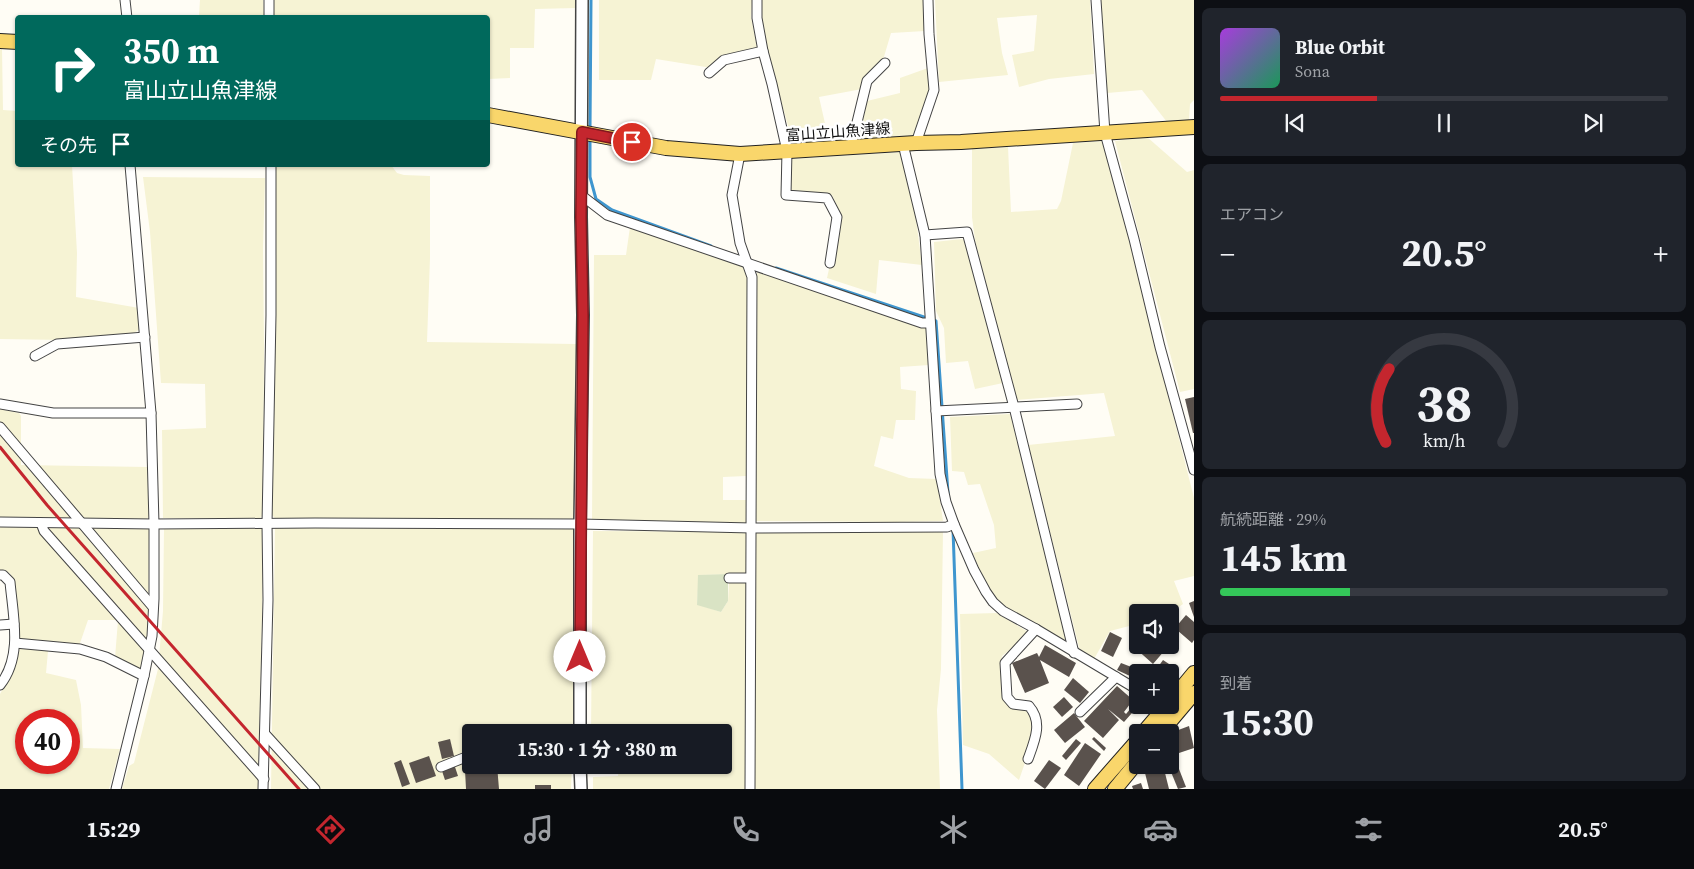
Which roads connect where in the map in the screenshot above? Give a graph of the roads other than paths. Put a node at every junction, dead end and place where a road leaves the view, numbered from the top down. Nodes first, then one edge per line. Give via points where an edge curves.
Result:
1 (125, 0) edge
2 (269, 0) edge
3 (582, 0) edge
4 (757, 0) edge
5 (928, 0) edge
6 (1096, 0) edge
7 (127, 15) edge
8 (270, 15) edge
9 (0, 41) edge
10 (15, 42) edge
11 (762, 51) junction
12 (885, 63) dead end
13 (710, 73) dead end
14 (490, 115) edge
15 (1194, 127) edge
16 (582, 132) junction
17 (1105, 133) junction
18 (910, 144) junction
19 (851, 147) junction
20 (787, 151) junction
21 (740, 154) junction
22 (130, 167) edge
23 (271, 167) edge
24 (581, 195) junction
25 (925, 235) junction
26 (830, 263) dead end
27 (748, 264) junction
28 (930, 323) junction
29 (145, 337) junction
30 (35, 356) dead end
31 (0, 404) edge
32 (1078, 404) dead end
33 (1014, 407) junction
34 (936, 410) junction
35 (151, 413) junction
36 (0, 427) edge
37 (1194, 470) edge
38 (0, 522) edge
39 (41, 523) junction
40 (81, 523) junction
41 (154, 524) junction
42 (267, 524) junction
43 (580, 524) junction
44 (954, 524) junction
45 (752, 528) junction
46 (0, 575) edge
47 (729, 578) dead end
48 (750, 578) junction
49 (153, 607) junction
50 (14, 624) junction
51 (0, 625) edge
52 (1036, 630) junction
53 (15, 643) junction
54 (149, 650) junction
55 (1074, 653) junction
56 (1194, 673) edge
57 (144, 676) junction
58 (1116, 677) junction
59 (0, 685) edge
60 (1129, 685) edge
61 (1179, 690) edge
62 (1194, 693) edge
63 (1080, 712) dead end
64 (1159, 714) edge
65 (580, 724) edge
66 (1151, 724) edge
67 (1168, 724) edge
68 (265, 734) junction
69 (1129, 750) edge
70 (462, 759) edge
71 (1028, 759) dead end
72 (441, 767) dead end
73 (1129, 772) edge
74 (580, 774) edge
75 (264, 779) junction
76 (116, 789) edge
77 (264, 789) edge
78 (315, 789) edge
79 (580, 789) edge
80 (750, 789) edge
81 (1095, 789) edge
82 (1115, 789) edge

1 - 7 street
2 - 8 street
3 - 16 street
4 - 11 street
5 - 18 street via 934,90
6 - 17 street
9 - 10 main road
11 - 13 street via 724,60
11 - 20 street
12 - 19 street via 868,81
14 - 16 main road, 富山立山魚津線
15 - 17 main road, 富山立山魚津線
16 - 21 main road, 富山立山魚津線 via 666,148
16 - 24 street
17 - 18 main road, 富山立山魚津線
17 - 37 street
18 - 19 main road, 富山立山魚津線
18 - 25 street
19 - 20 main road, 富山立山魚津線
20 - 21 main road, 富山立山魚津線
20 - 26 street via 786,195 827,198 837,217
21 - 27 street via 732,195 740,243
22 - 29 street
23 - 42 street
24 - 27 street via 607,215
24 - 43 street
25 - 28 street
25 - 33 street via 967,232
27 - 28 street
27 - 45 street via 752,277
28 - 34 street
29 - 30 street via 57,344
29 - 35 street
31 - 35 street via 53,413
32 - 33 street
33 - 34 street
33 - 55 street
34 - 44 street via 940,474
35 - 41 street
36 - 40 street
38 - 39 street
39 - 40 street
39 - 54 street via 44,531
40 - 41 street
40 - 49 street
41 - 42 street
41 - 49 street
42 - 43 street
42 - 68 street
43 - 45 street
43 - 65 street
44 - 45 street via 946,527
44 - 52 street via 974,570 993,602 1003,612
45 - 48 street
46 - 50 street via 10,582
47 - 48 street
48 - 80 street
49 - 54 street
50 - 51 street
50 - 53 street
52 - 55 street
52 - 71 street via 1004,663 1007,697 1013,704 1029,706 1038,724
53 - 57 street via 80,649
53 - 59 street via 11,664
54 - 57 street
54 - 75 street
55 - 58 street
56 - 61 main road
57 - 76 street
58 - 60 street
58 - 63 street
62 - 67 main road
64 - 66 main road
68 - 75 street
68 - 78 street
69 - 81 main road
70 - 72 street
73 - 82 main road
74 - 79 street
75 - 77 street

